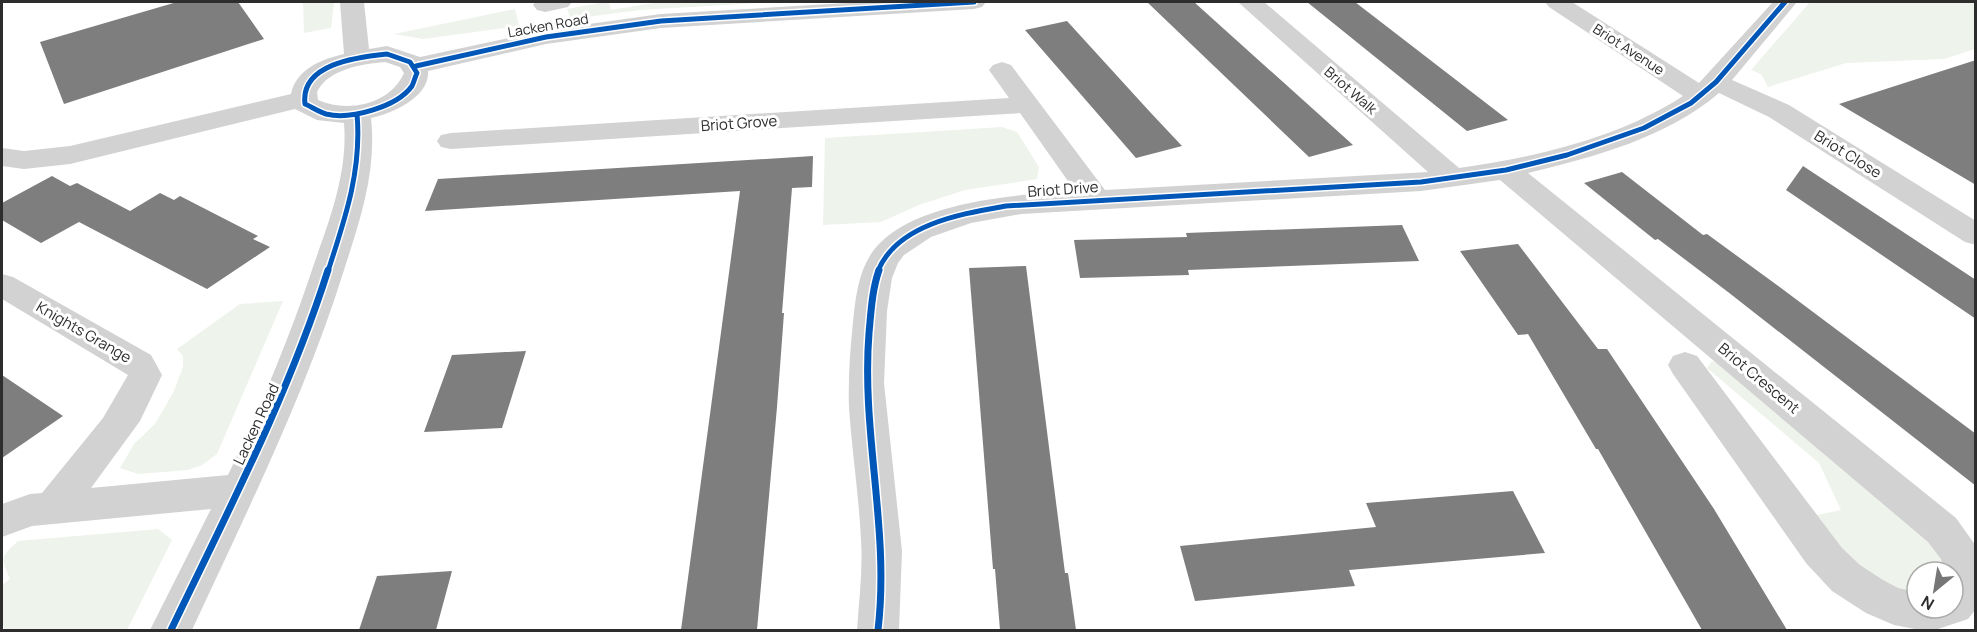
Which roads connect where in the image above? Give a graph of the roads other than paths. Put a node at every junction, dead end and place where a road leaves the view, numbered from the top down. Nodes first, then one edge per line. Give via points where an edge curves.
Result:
1 (352, 2) edge
2 (974, 2) edge
3 (1250, 2) edge
4 (1557, 2) edge
5 (1785, 2) edge
6 (357, 57) junction
7 (416, 66) junction
8 (1002, 70) dead end
9 (1708, 89) junction
10 (303, 99) junction
11 (1027, 105) junction
12 (357, 114) junction
13 (451, 141) dead end
14 (2, 157) edge
15 (1506, 170) junction
16 (1453, 178) junction
17 (1096, 199) junction
18 (1976, 235) edge
19 (2, 285) edge
20 (1685, 365) dead end
21 (238, 490) junction
22 (52, 508) junction
23 (2, 522) edge
24 (1964, 560) edge
25 (1965, 564) edge
26 (1965, 593) edge
27 (1905, 608) edge
28 (171, 630) edge
29 (878, 630) edge

1 - 6 street
2 - 7 street, Lacken Road via 661,21 525,40
3 - 16 street, Briot Walk
4 - 9 street, Briot Avenue
5 - 9 street, Briot Drive
6 - 7 street via 387,54 400,56
6 - 10 street via 313,78 305,87
7 - 12 street via 415,84 406,94 375,110
8 - 11 street
9 - 15 street, Briot Drive via 1663,119 1624,136
9 - 18 street, Briot Close via 1779,111
10 - 12 street via 313,111 324,115
10 - 14 street via 70,155 37,160
11 - 13 street, Briot Grove
11 - 17 street
12 - 21 street, Lacken Road via 357,162 336,247 291,376
15 - 16 street, Briot Drive
15 - 24 street, Briot Crescent via 1942,530
16 - 17 street, Briot Drive
17 - 29 street, Briot Drive via 1022,204 955,218 907,238 894,247 881,265 873,299 867,368 881,542
19 - 22 street, Knights Grange via 139,364 145,375 117,426
20 - 27 street via 1815,544 1846,578 1865,592
21 - 22 street
21 - 28 street, Lacken Road
22 - 23 street via 30,510
25 - 26 street, Briot Crescent

